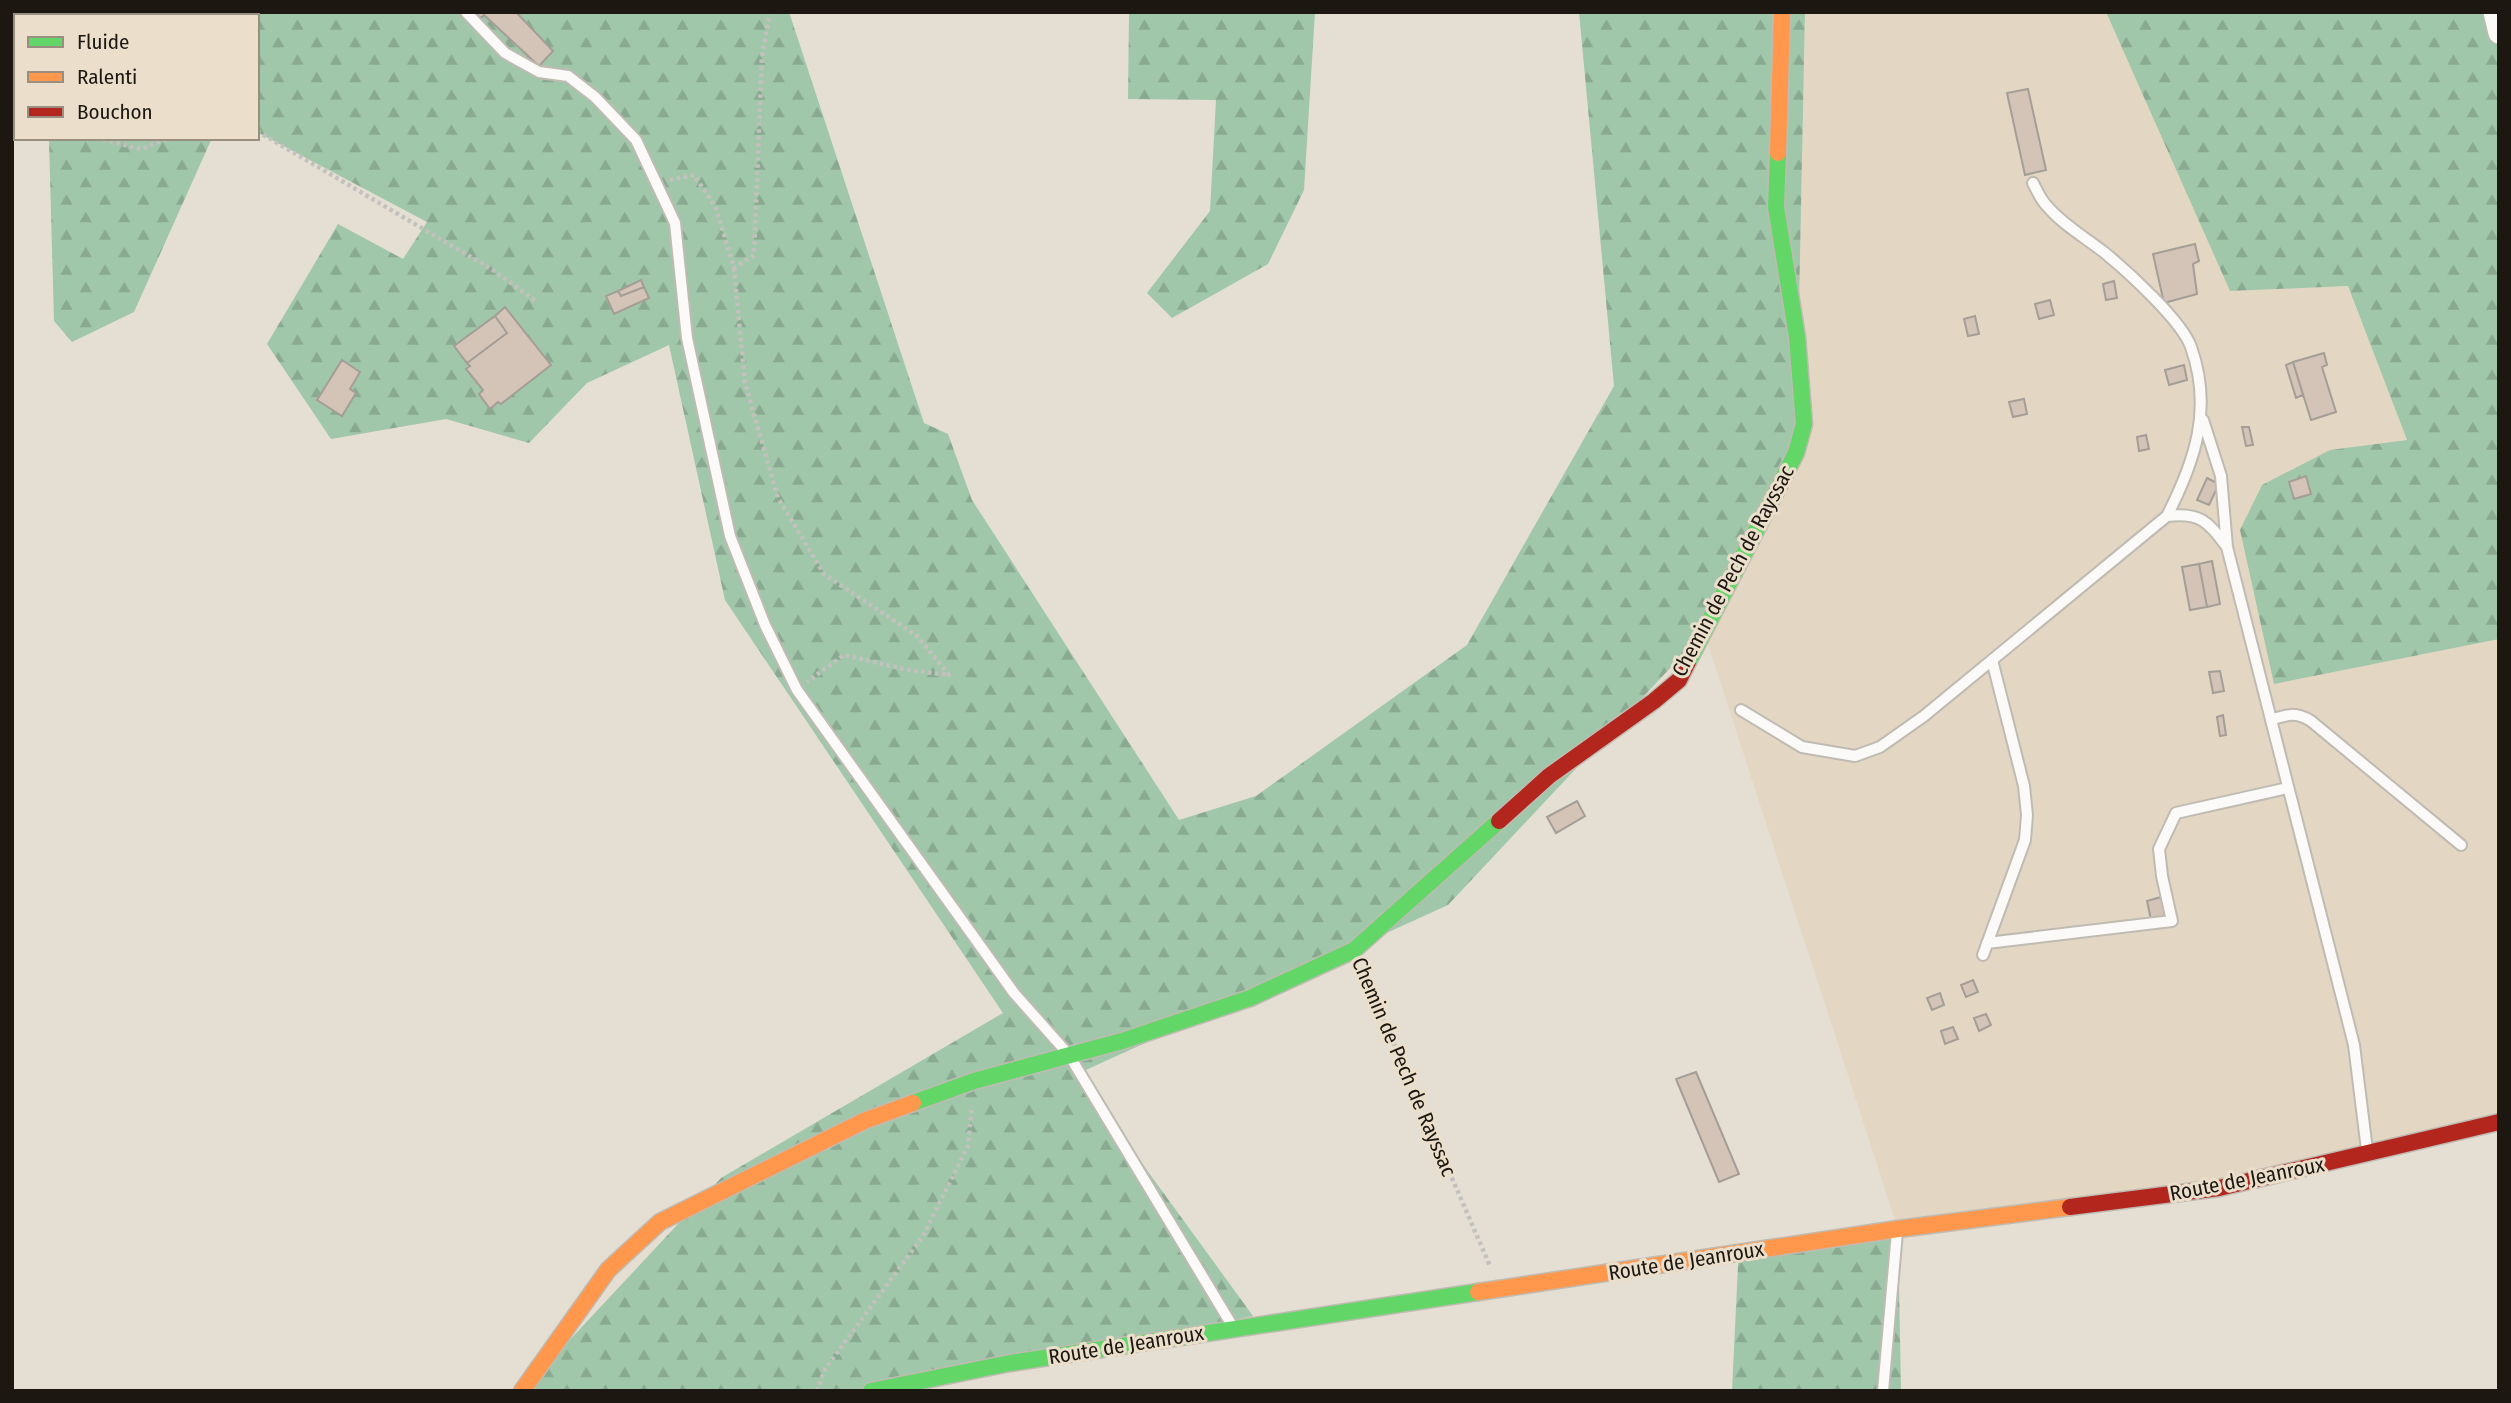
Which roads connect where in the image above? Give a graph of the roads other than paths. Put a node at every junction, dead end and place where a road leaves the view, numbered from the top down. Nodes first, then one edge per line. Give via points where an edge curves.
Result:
1 (466, 12) edge
2 (1782, 12) edge
3 (2494, 12) edge
4 (2499, 33) edge
5 (2033, 183) dead end
6 (2201, 414) junction
7 (2167, 516) junction
8 (2227, 547) junction
9 (1992, 660) junction
10 (1741, 710) dead end
11 (2271, 720) junction
12 (2288, 788) junction
13 (2460, 845) dead end
14 (1069, 1055) junction
15 (2499, 1122) edge
16 (2368, 1153) junction
17 (1898, 1229) junction
18 (1235, 1329) junction
19 (522, 1391) edge
20 (871, 1391) edge
21 (1883, 1391) edge

1 - 14 lane via 505,53 539,72 568,76 636,140 675,223 687,338 730,536 765,625 797,690 1014,993
2 - 14 street, Chemin de Pech de Rayssac via 1776,207 1797,337 1804,424 1796,453 1679,680 1549,776 1354,950 1250,998
3 - 4 street
5 - 6 lane via 2046,206 2141,287 2185,335 2198,380
6 - 7 lane via 2188,475
6 - 8 lane via 2221,476
7 - 8 lane via 2188,513 2208,522
7 - 9 lane
8 - 11 lane
9 - 10 lane via 1880,747 1855,756 1801,747
9 - 12 lane via 2027,815 2025,840 1985,949 2172,921 2159,849 2176,813
11 - 12 lane
11 - 13 lane via 2298,713 2311,721
12 - 16 lane via 2354,1045
14 - 18 lane
14 - 19 street via 974,1081 864,1121 660,1222 608,1270
15 - 16 street, Route de Jeanroux
16 - 17 street, Route de Jeanroux via 2219,1188
17 - 18 street, Route de Jeanroux
17 - 21 lane
18 - 20 street, Route de Jeanroux via 1010,1363

